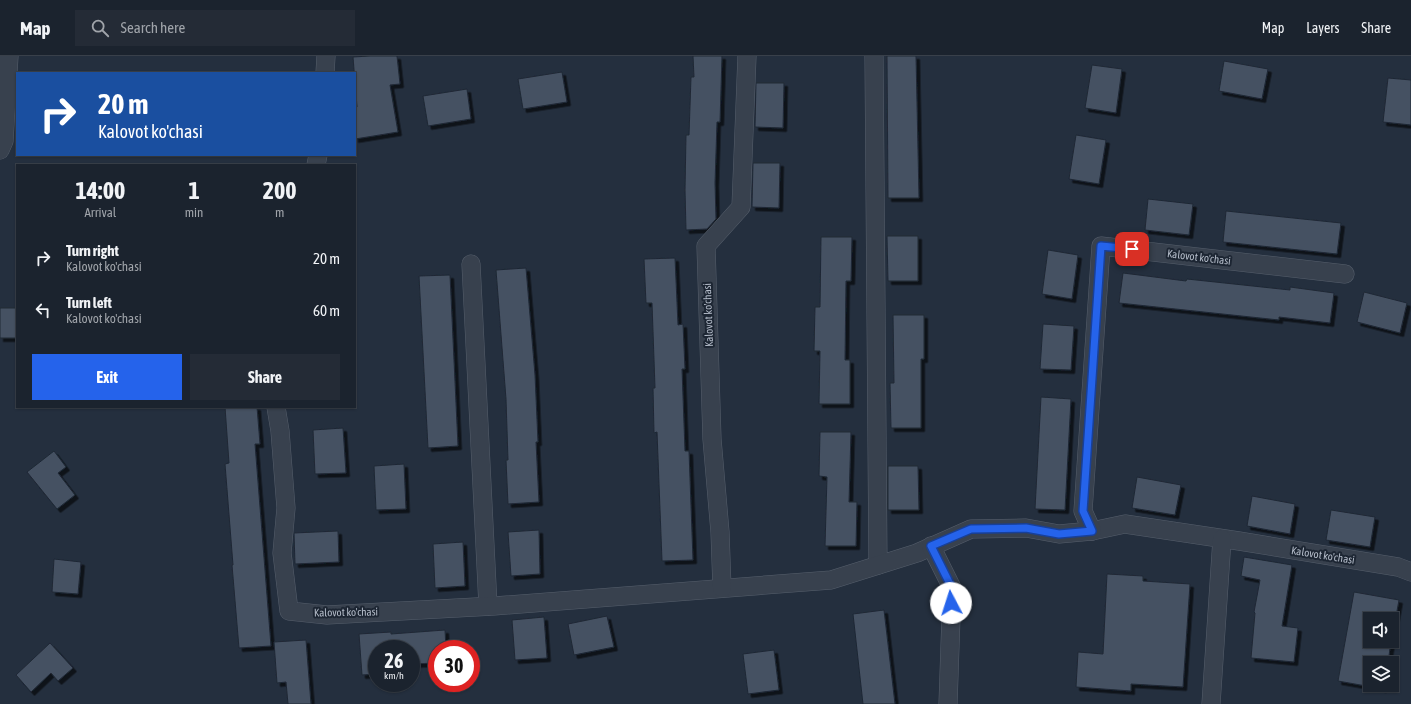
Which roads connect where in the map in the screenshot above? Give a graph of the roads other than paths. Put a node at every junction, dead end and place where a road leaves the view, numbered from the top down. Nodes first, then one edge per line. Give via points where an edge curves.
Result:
1 (9, 56) edge
2 (326, 56) edge
3 (747, 56) edge
4 (874, 56) edge
5 (325, 72) edge
6 (0, 150) edge
7 (471, 264) dead end
8 (1345, 274) dead end
9 (276, 408) edge
10 (1092, 531) junction
11 (1222, 539) junction
12 (931, 546) junction
13 (878, 565) junction
14 (1411, 572) edge
15 (722, 588) junction
16 (488, 606) junction
17 (948, 704) edge
18 (1210, 704) edge

1 - 6 street via 4,140
2 - 5 street
3 - 15 street, Kalovot ko'chasi via 742,207 706,246 712,439
4 - 13 street
7 - 16 street
8 - 10 street, Kalovot ko'chasi via 1101,246 1083,511
9 - 16 street, Kalovot ko'chasi via 286,508 282,553 289,611 327,614
10 - 11 street, Kalovot ko'chasi via 1125,524
10 - 12 street, Kalovot ko'chasi via 1059,534 1026,528 971,529
11 - 14 street, Kalovot ko'chasi
11 - 18 street
12 - 13 street, Kalovot ko'chasi
12 - 17 street via 952,588
13 - 15 street, Kalovot ko'chasi via 831,580
15 - 16 street, Kalovot ko'chasi

